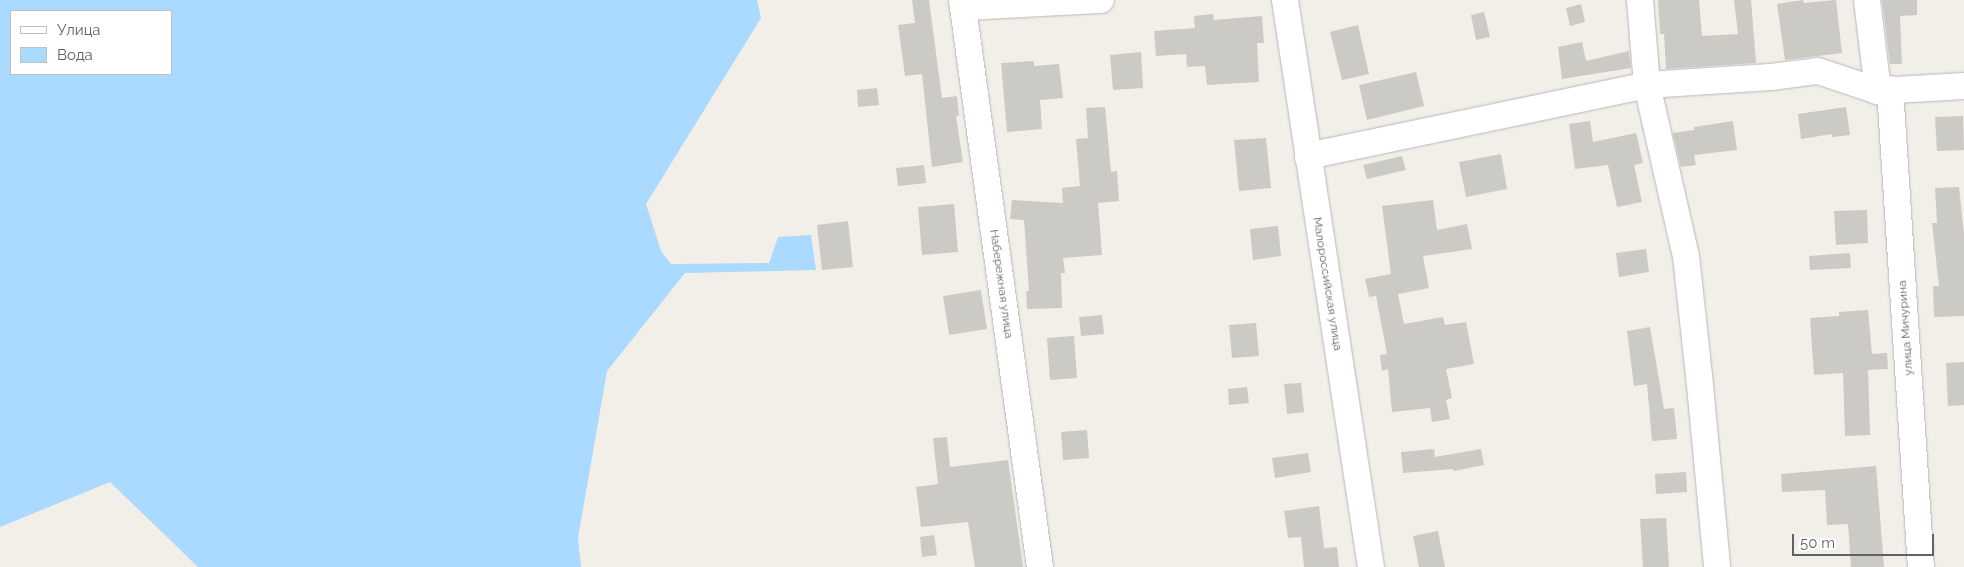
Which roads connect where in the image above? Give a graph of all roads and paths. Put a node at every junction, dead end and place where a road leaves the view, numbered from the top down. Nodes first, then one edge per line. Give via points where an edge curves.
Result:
1 (1101, 0) edge
2 (1285, 0) edge
3 (1640, 0) edge
4 (1867, 0) edge
5 (962, 3) edge
6 (1646, 84) junction
7 (1964, 86) edge
8 (1884, 90) junction
9 (1308, 158) junction
10 (1040, 567) edge
11 (1371, 567) edge
12 (1717, 567) edge
13 (1921, 567) edge

1 - 5 street
2 - 9 street, Малороссийская улица
3 - 6 street
4 - 8 street, улица Мичурина
5 - 10 street, Набережная улица
6 - 8 street via 1818,71
6 - 9 street
6 - 12 street via 1686,256
7 - 8 street
8 - 13 street, улица Мичурина
9 - 11 street, Малороссийская улица

